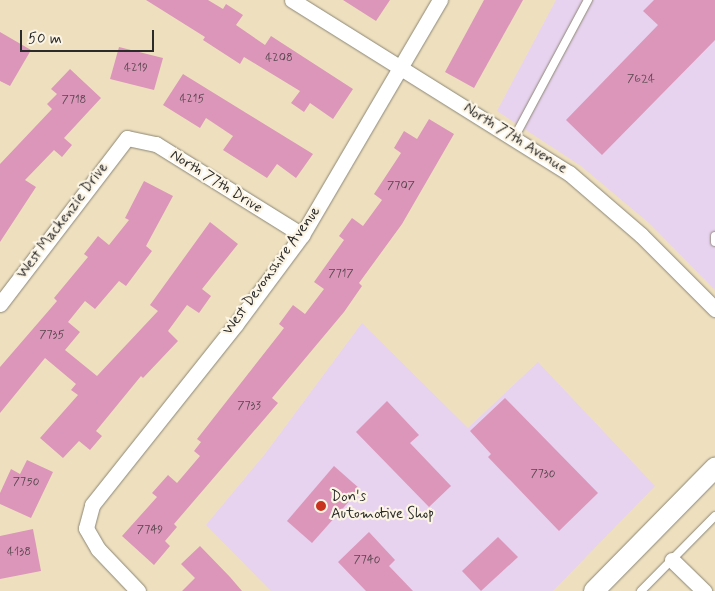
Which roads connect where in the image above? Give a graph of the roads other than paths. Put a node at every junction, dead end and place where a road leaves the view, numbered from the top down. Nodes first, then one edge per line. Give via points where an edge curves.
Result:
1 (292, 0) edge
2 (440, 0) edge
3 (588, 0) edge
4 (401, 70) junction
5 (127, 138) joint
6 (514, 138) junction
7 (302, 235) junction
8 (715, 236) edge
9 (715, 242) edge
10 (0, 304) edge
11 (715, 309) edge
12 (715, 468) edge
13 (715, 516) edge
14 (672, 560) junction
15 (138, 591) edge
16 (594, 591) edge
17 (642, 591) edge
18 (704, 591) edge

1 - 4 street, North 77th Avenue
2 - 4 street, West Devonshire Avenue
3 - 6 lane
4 - 6 street, North 77th Avenue
4 - 7 street, West Devonshire Avenue
5 - 7 street, North 77th Drive via 156,144
5 - 10 street, West Mackenzie Drive
6 - 11 street, North 77th Avenue via 586,187
7 - 15 street, West Devonshire Avenue via 236,324 92,504 86,528 98,549
8 - 9 lane
12 - 16 main road
13 - 14 lane
14 - 17 lane
14 - 18 street

